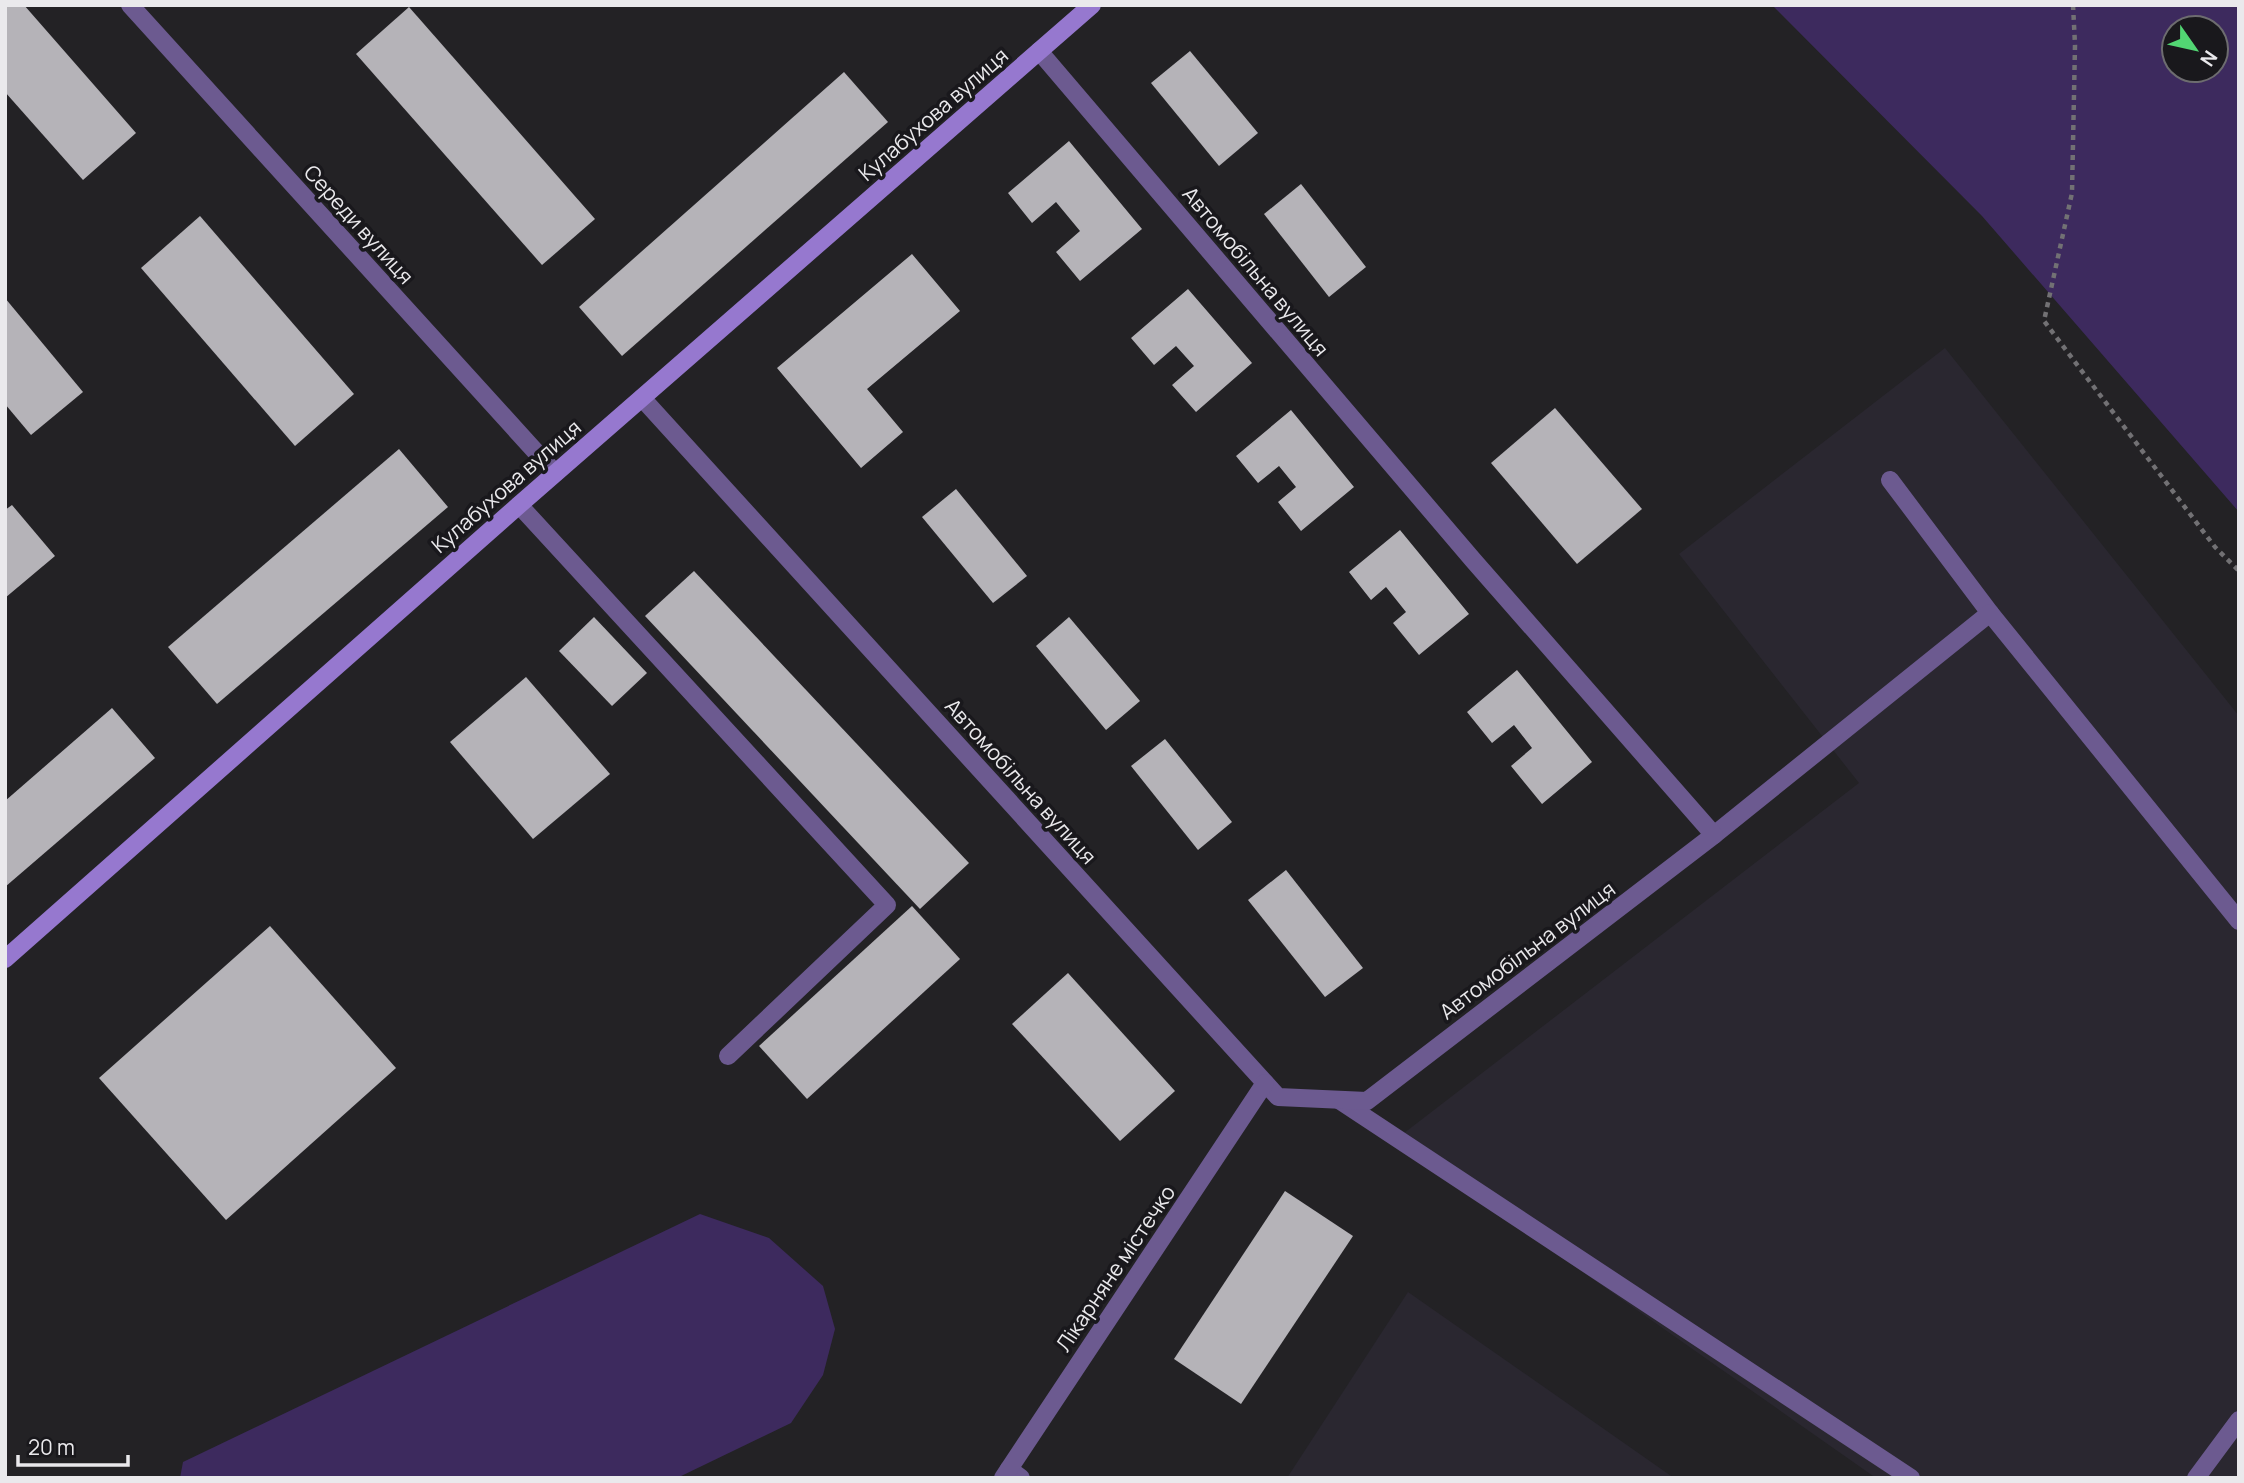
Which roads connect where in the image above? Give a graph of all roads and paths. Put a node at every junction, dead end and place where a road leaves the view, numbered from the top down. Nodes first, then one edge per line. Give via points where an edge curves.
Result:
1 (130, 5) edge
2 (1092, 5) edge
3 (2073, 5) edge
4 (1039, 51) junction
5 (642, 398) junction
6 (555, 473) junction
7 (1889, 480) dead end
8 (519, 505) junction
9 (2239, 571) edge
10 (1990, 614) junction
11 (1714, 835) junction
12 (2239, 921) edge
13 (5, 959) edge
14 (728, 1056) dead end
15 (1265, 1083) junction
16 (1339, 1100) junction
17 (2239, 1420) edge
18 (1011, 1475) edge
19 (1911, 1478) edge
20 (2196, 1478) edge

1 - 6 street, Середи вулиця
2 - 4 street, Кулабухова вулиця
3 - 9 path via 2072,193 2044,321
4 - 5 street, Кулабухова вулиця
4 - 11 street, Автомобільна вулиця
5 - 6 street, Кулабухова вулиця
5 - 15 street, Автомобільна вулиця
6 - 8 street, Кулабухова вулиця
7 - 10 street
8 - 13 street, Кулабухова вулиця
8 - 14 street via 887,905
10 - 11 street
10 - 12 street
11 - 16 street, Автомобільна вулиця via 1367,1101
15 - 16 street, Автомобільна вулиця via 1278,1097
15 - 18 street, Лікарняне містечко
16 - 19 street
17 - 20 street

